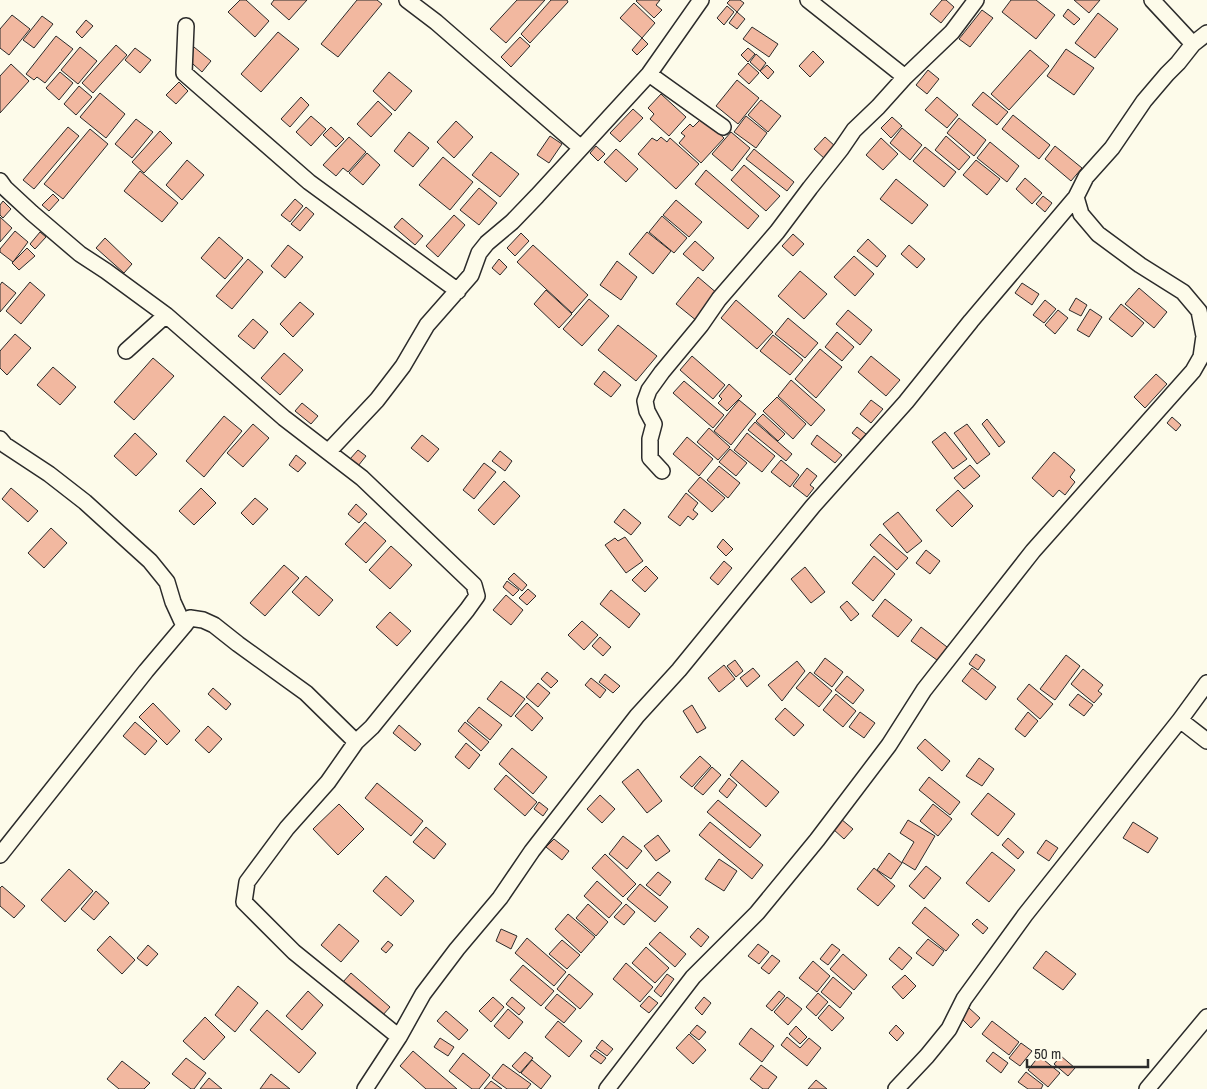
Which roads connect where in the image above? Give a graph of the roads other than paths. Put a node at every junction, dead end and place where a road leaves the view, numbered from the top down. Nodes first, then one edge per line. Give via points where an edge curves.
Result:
1 (407, 0) edge
2 (701, 0) edge
3 (808, 0) edge
4 (976, 0) edge
5 (1152, 0) edge
6 (186, 26) dead end
7 (1207, 33) edge
8 (1193, 44) junction
9 (649, 74) junction
10 (905, 77) junction
11 (723, 127) dead end
12 (580, 148) junction
13 (0, 182) edge
14 (1076, 197) junction
15 (458, 291) junction
16 (166, 315) junction
17 (126, 350) dead end
18 (1204, 353) edge
19 (0, 439) edge
20 (328, 452) junction
21 (662, 471) dead end
22 (184, 626) junction
23 (1207, 683) edge
24 (1180, 720) junction
25 (1207, 741) edge
26 (356, 742) junction
27 (0, 854) edge
28 (1207, 1017) edge
29 (399, 1037) junction
30 (365, 1089) edge
31 (607, 1089) edge
32 (896, 1089) edge
33 (1147, 1089) edge

1 - 12 street
2 - 9 street
3 - 10 street
4 - 10 street via 952,32
5 - 8 street
6 - 15 street via 184,73 309,182
7 - 8 street
8 - 14 street via 1144,101 1112,148 1086,177
9 - 11 street
9 - 12 street
10 - 21 street via 854,130 777,232 649,390 645,401 654,424 650,458
12 - 15 street via 512,222 487,243 479,253 472,275
13 - 16 street via 80,254
14 - 18 street via 1081,214 1098,234 1183,292 1199,311
14 - 29 street via 906,402 813,506 679,670 637,716 423,994
15 - 20 street via 428,325 377,400
16 - 17 street
16 - 20 street
18 - 31 street via 1193,371 1033,551 924,690 889,745 817,840 757,913 693,978
19 - 22 street via 85,502 150,561 167,582
20 - 26 street via 362,478 474,585 477,596 372,727
22 - 26 street via 190,618 214,625 306,693
22 - 27 street
23 - 24 street
24 - 25 street
24 - 32 street via 1025,915 964,999 949,1029
26 - 29 street via 247,882 244,902 294,952
28 - 33 street
29 - 30 street

